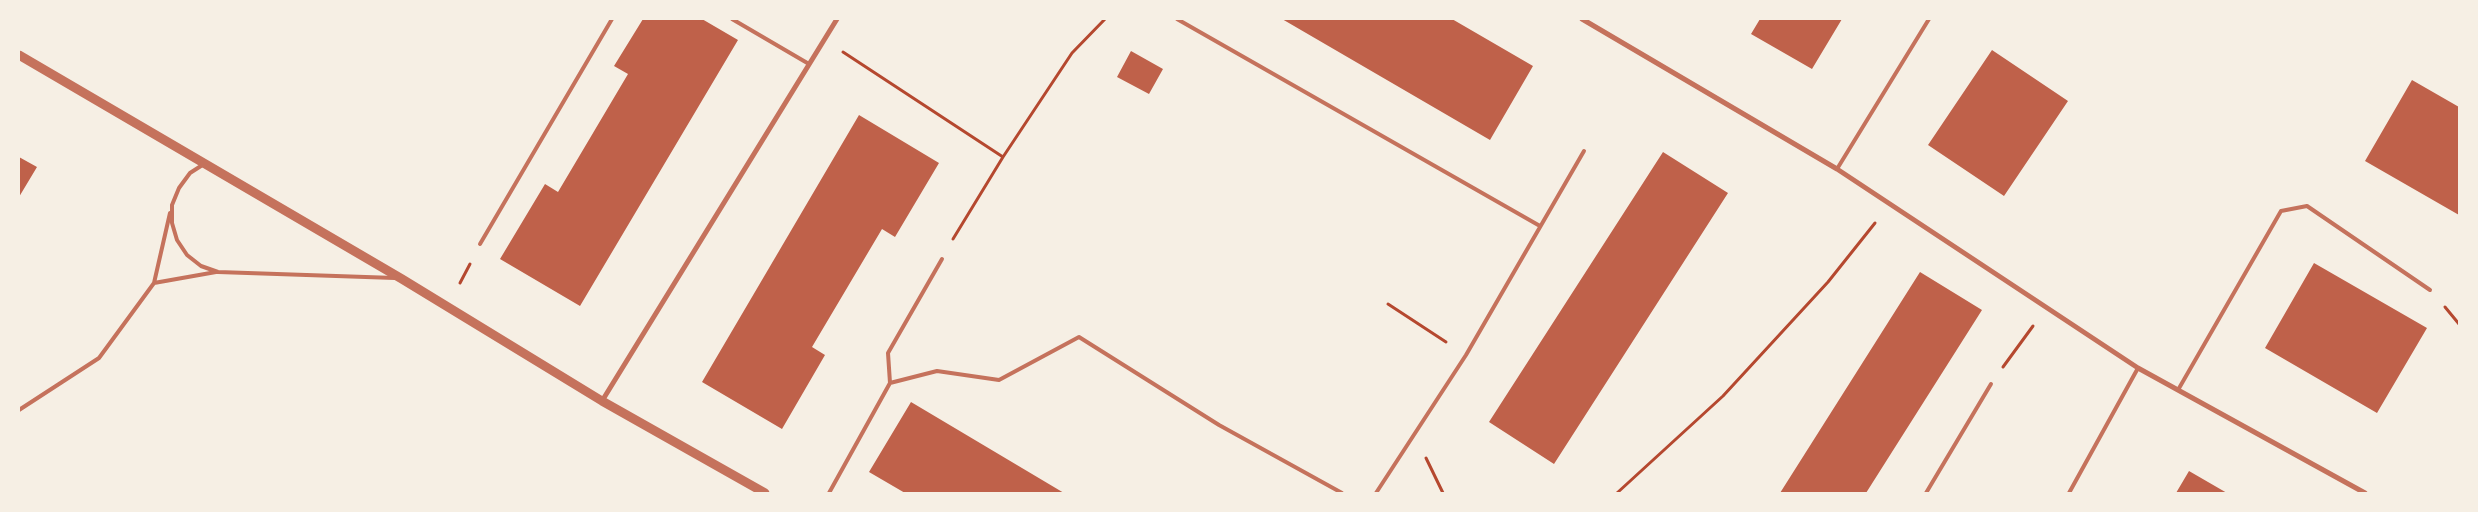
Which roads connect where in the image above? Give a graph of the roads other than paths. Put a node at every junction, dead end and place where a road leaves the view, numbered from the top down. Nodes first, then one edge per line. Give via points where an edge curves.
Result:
1 (612, 19) edge
2 (732, 19) edge
3 (837, 19) edge
4 (1177, 19) edge
5 (1582, 19) edge
6 (1929, 19) edge
7 (19, 55) edge
8 (809, 64) junction
9 (1584, 151) dead end
10 (205, 163) junction
11 (1837, 169) junction
12 (172, 205) junction
13 (1540, 226) junction
14 (480, 244) dead end
15 (942, 259) road end
16 (218, 272) junction
17 (402, 278) junction
18 (154, 283) junction
19 (2430, 290) dead end
20 (2138, 368) junction
21 (890, 383) junction
22 (1991, 384) road end
23 (2178, 390) junction
24 (602, 401) junction
25 (19, 410) edge
26 (765, 493) edge
27 (829, 493) edge
28 (1342, 493) edge
29 (1376, 493) edge
30 (1926, 493) edge
31 (2069, 493) edge
32 (2365, 493) edge

1 - 14 lane
2 - 8 lane
3 - 8 street
4 - 13 lane
5 - 11 street
6 - 11 lane
7 - 10 street
8 - 24 street
9 - 13 lane
10 - 12 lane via 190,173
10 - 17 street
11 - 20 street
12 - 16 lane via 174,231 187,255 201,266
12 - 18 lane
13 - 29 lane via 1466,355
15 - 21 lane via 888,353
16 - 17 lane
16 - 18 lane
17 - 24 street
18 - 25 lane via 99,358
19 - 23 lane via 2307,206 2281,211
20 - 23 street
20 - 31 lane
21 - 27 lane
21 - 28 lane via 937,371 999,380 1079,337 1219,426
22 - 30 lane
23 - 32 street
24 - 26 street

